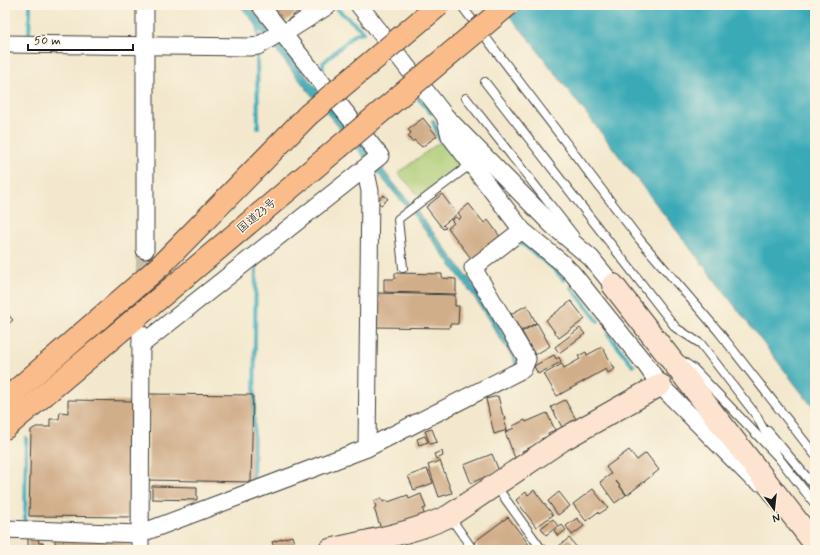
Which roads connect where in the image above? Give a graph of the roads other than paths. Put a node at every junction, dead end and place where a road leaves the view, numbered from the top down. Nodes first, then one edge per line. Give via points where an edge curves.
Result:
1 (145, 5) edge
2 (260, 5) edge
3 (329, 5) edge
4 (347, 5) edge
5 (359, 5) edge
6 (439, 5) edge
7 (461, 5) edge
8 (508, 5) edge
9 (372, 23) junction
10 (277, 36) junction
11 (5, 44) edge
12 (145, 46) junction
13 (484, 82) dead end
14 (466, 98) dead end
15 (446, 116) junction
16 (370, 163) junction
17 (471, 164) junction
18 (522, 230) junction
19 (145, 250) tunnel mouth
20 (591, 258) junction
21 (404, 268) dead end
22 (613, 284) joint
23 (663, 347) junction
24 (660, 385) junction
25 (5, 400) edge
26 (756, 415) junction
27 (5, 428) edge
28 (367, 443) junction
29 (815, 455) edge
30 (778, 457) junction
31 (495, 485) junction
32 (815, 487) edge
33 (772, 489) junction
34 (815, 504) edge
35 (449, 516) junction
36 (5, 529) edge
37 (140, 542) edge
38 (815, 544) edge
39 (330, 550) edge
40 (473, 550) edge
41 (542, 550) edge

1 - 12 street
2 - 10 street
3 - 10 street
4 - 9 street
5 - 9 street
6 - 25 highway, bridge via 308,116 160,266
7 - 29 lane via 640,240 719,332
8 - 27 highway, 国道23号, bridge
9 - 15 street
10 - 12 street via 258,46 250,47
10 - 16 street via 380,156
11 - 12 street
12 - 19 street
13 - 26 lane via 676,328 701,344
14 - 20 lane
15 - 17 street via 450,136
15 - 20 street via 552,224
16 - 28 street
16 - 37 street via 141,338
17 - 18 street
17 - 21 lane via 398,219
18 - 24 street via 573,274
18 - 28 street via 473,268 528,359 524,369
20 - 22 street
22 - 23 street
23 - 30 lane via 694,369
23 - 33 street
24 - 31 street via 562,440
24 - 33 street via 751,478
26 - 30 lane
26 - 32 lane
28 - 37 street
30 - 34 lane
31 - 35 street
31 - 41 lane
33 - 38 street
35 - 39 street via 405,533
35 - 40 lane
36 - 37 street

